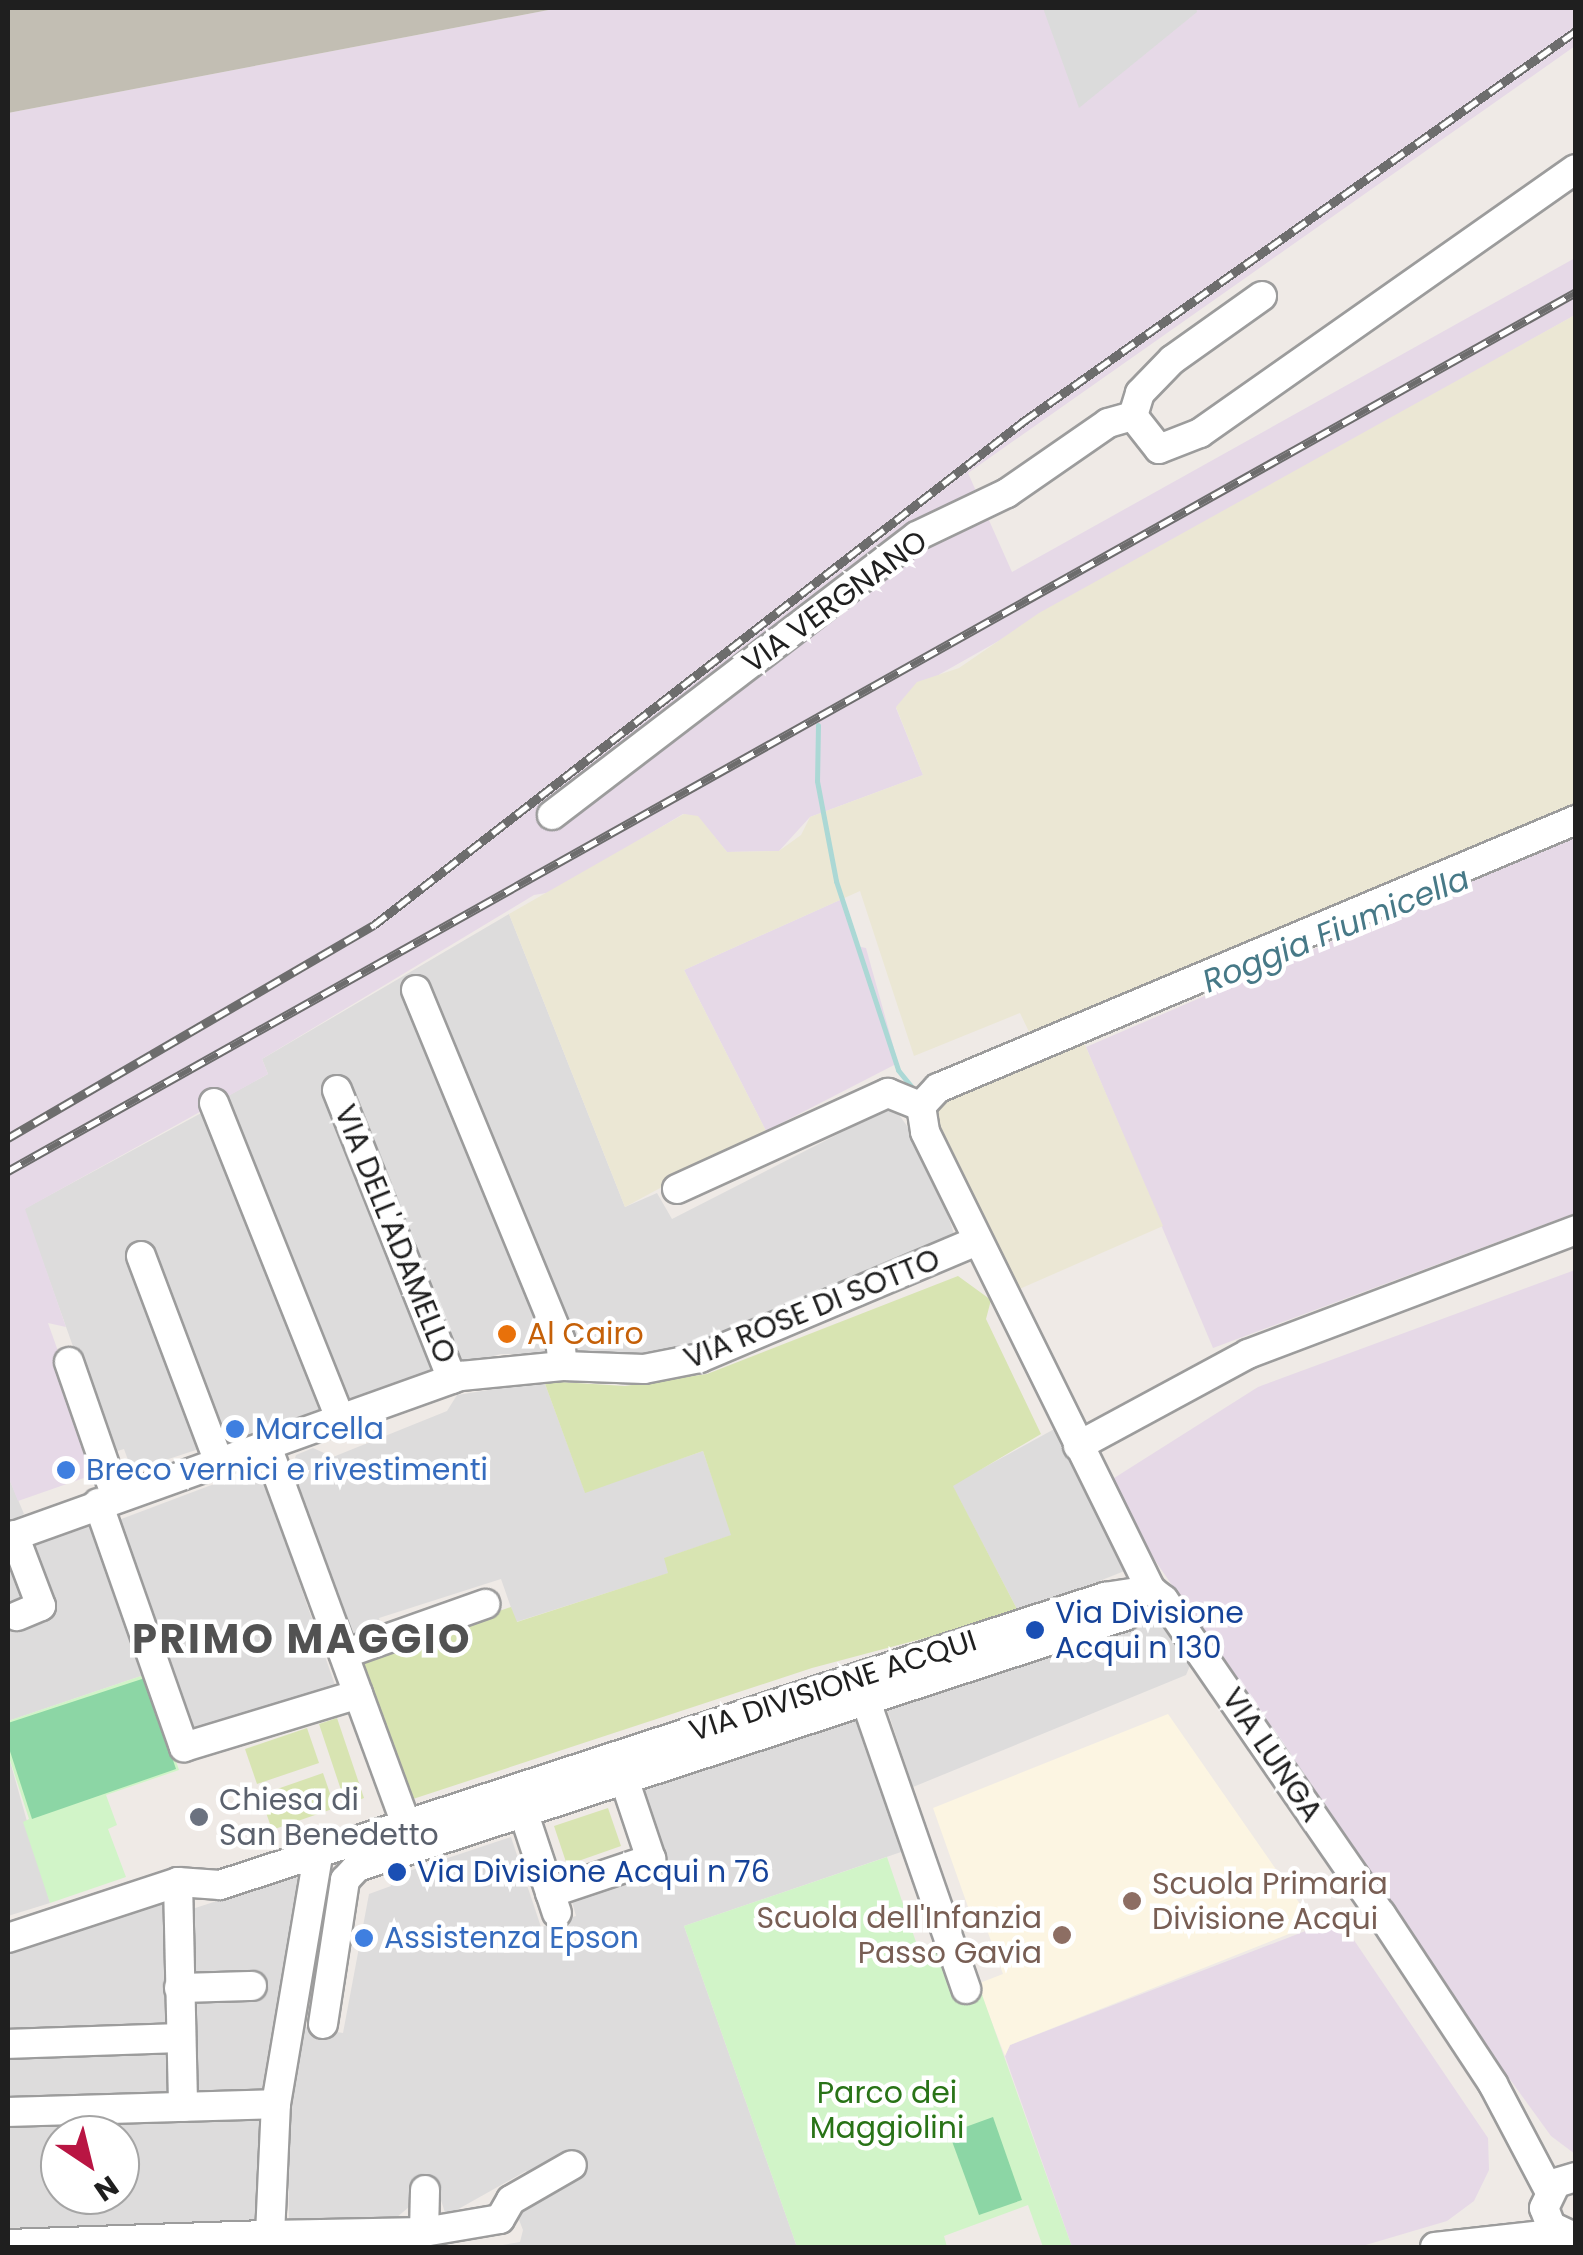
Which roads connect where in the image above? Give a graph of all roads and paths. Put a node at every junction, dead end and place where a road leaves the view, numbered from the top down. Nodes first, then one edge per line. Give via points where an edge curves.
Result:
1 (1576, 169) edge
2 (1262, 296) dead end
3 (1133, 416) junction
4 (552, 815) dead end
5 (1576, 820) edge
6 (416, 990) dead end
7 (337, 1090) dead end
8 (214, 1103) dead end
9 (921, 1106) junction
10 (677, 1189) dead end
11 (1576, 1230) edge
12 (976, 1241) junction
13 (141, 1256) dead end
14 (69, 1362) dead end
15 (563, 1366) junction
16 (452, 1379) junction
17 (342, 1423) junction
18 (1078, 1446) junction
19 (268, 1450) junction
20 (220, 1465) junction
21 (107, 1500) junction
22 (11, 1536) edge
23 (1151, 1590) junction
24 (484, 1604) dead end
25 (17, 1616) dead end
26 (1125, 1616) dead end
27 (344, 1654) junction
28 (861, 1689) junction
29 (358, 1694) junction
30 (624, 1779) junction
31 (520, 1801) junction
32 (405, 1835) junction
33 (318, 1855) junction
34 (178, 1882) junction
35 (8, 1938) edge
36 (298, 1966) junction
37 (331, 1971) junction
38 (252, 1986) dead end
39 (179, 1988) junction
40 (966, 1989) dead end
41 (323, 2024) dead end
42 (181, 2038) junction
43 (8, 2044) edge
44 (276, 2104) junction
45 (184, 2107) junction
46 (1508, 2110) junction
47 (8, 2112) edge
48 (572, 2166) dead end
49 (1576, 2175) edge
50 (425, 2190) dead end
51 (1546, 2199) junction
52 (424, 2232) junction
53 (1570, 2237) edge
54 (270, 2241) edge
55 (8, 2244) edge
56 (1433, 2247) edge

1 - 3 street via 1200,433 1159,448
2 - 3 street via 1150,378
3 - 4 street, VIA VERGNANO via 1108,424 1007,493 916,536
5 - 9 street via 938,1088
6 - 15 street via 560,1338
7 - 16 street, VIA DELL'ADAMELLO
8 - 17 street
9 - 10 street via 888,1093
9 - 12 street, VIA LUNGA via 924,1132
11 - 18 street via 1248,1354
12 - 15 street, VIA ROSE DI SOTTO via 700,1358 644,1369
12 - 18 street, VIA LUNGA
13 - 20 street
14 - 21 street
15 - 16 street, VIA ROSE DI SOTTO
16 - 17 street, VIA ROSE DI SOTTO
17 - 19 street, VIA ROSE DI SOTTO
18 - 23 street, VIA LUNGA
19 - 20 street, VIA ROSE DI SOTTO
19 - 27 street
20 - 21 street, VIA ROSE DI SOTTO
21 - 22 street, VIA ROSE DI SOTTO
21 - 29 street via 184,1747
22 - 25 street, VIA ROSE DI SOTTO via 41,1606
23 - 28 street, VIA DIVISIONE ACQUI via 1129,1589
23 - 46 street, VIA LUNGA via 1220,1678
24 - 27 street
26 - 28 street, VIA DIVISIONE ACQUI
27 - 29 street
28 - 30 street, VIA DIVISIONE ACQUI
28 - 31 street, VIA DIVISIONE ACQUI
28 - 40 street
29 - 32 street
30 - 31 street, VIA DIVISIONE ACQUI
30 - 31 street via 651,1859 553,1903
31 - 32 street, VIA DIVISIONE ACQUI
32 - 33 street, VIA DIVISIONE ACQUI
32 - 37 street, VIA DIVISIONE ACQUI via 349,1872
33 - 34 street, VIA DIVISIONE ACQUI via 220,1885
33 - 36 street
34 - 35 street, VIA DIVISIONE ACQUI
34 - 39 street
36 - 37 street
36 - 44 street
37 - 41 street, VIA DIVISIONE ACQUI
38 - 39 street
39 - 42 street
42 - 43 street
42 - 45 street
44 - 45 street
44 - 54 street
45 - 47 street
46 - 49 street, VIA LUNGA
46 - 51 street, VIA LUNGA
48 - 52 street via 512,2200 500,2220
49 - 51 street
50 - 52 street
51 - 53 street, VIA LUNGA
51 - 56 street
52 - 54 street
53 - 56 street
54 - 55 street

